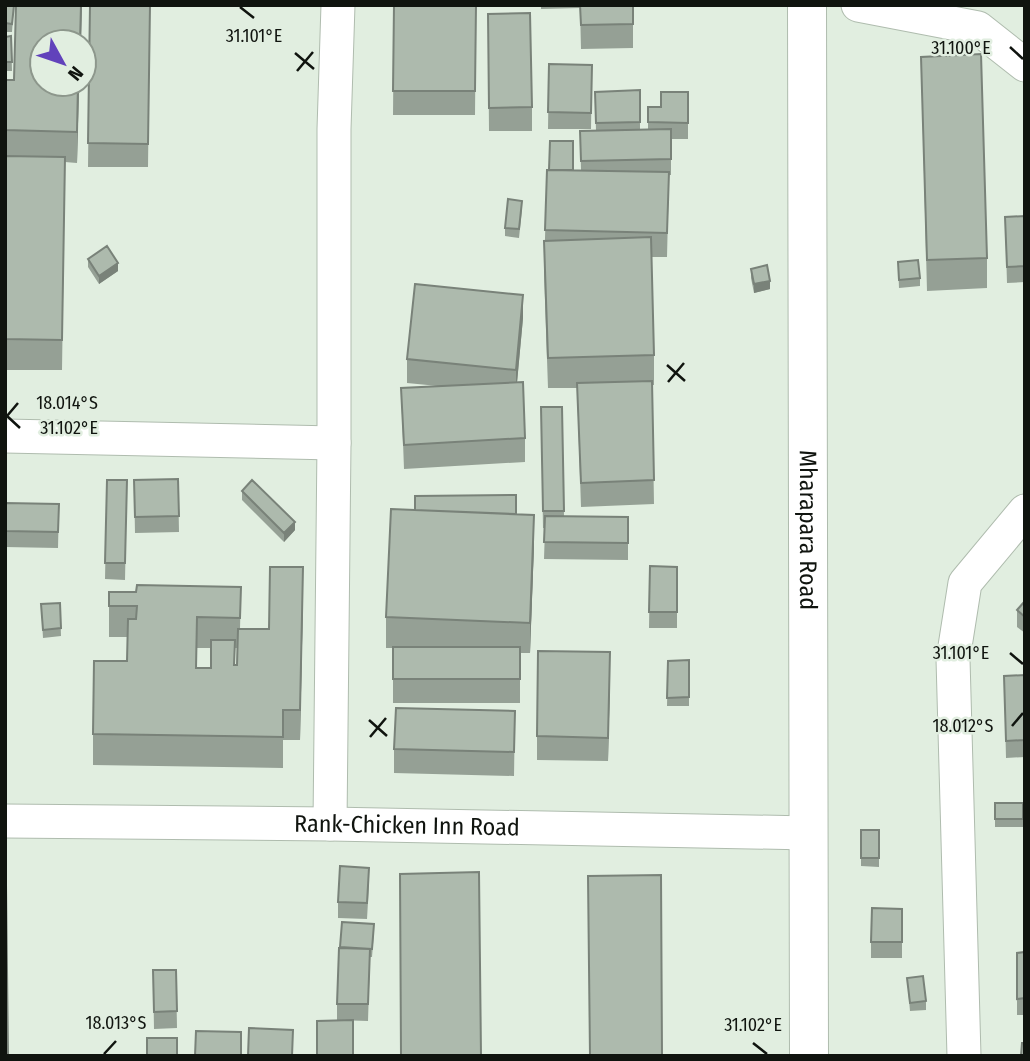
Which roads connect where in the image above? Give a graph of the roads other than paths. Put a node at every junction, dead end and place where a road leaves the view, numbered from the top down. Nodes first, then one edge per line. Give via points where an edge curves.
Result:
1 (338, 5) edge
2 (807, 5) edge
3 (858, 5) edge
4 (1025, 65) edge
5 (5, 436) edge
6 (334, 443) junction
7 (1025, 511) edge
8 (5, 821) edge
9 (330, 824) junction
10 (809, 833) junction
11 (809, 1056) edge
12 (964, 1056) edge

1 - 6 street
2 - 10 main road, Mharapara Road
3 - 4 street via 978,28
5 - 6 street
6 - 9 street
7 - 12 street via 965,583 953,659
8 - 9 street, Rank-Chicken Inn Road
9 - 10 street, Rank-Chicken Inn Road
10 - 11 main road, Mharapara Road

